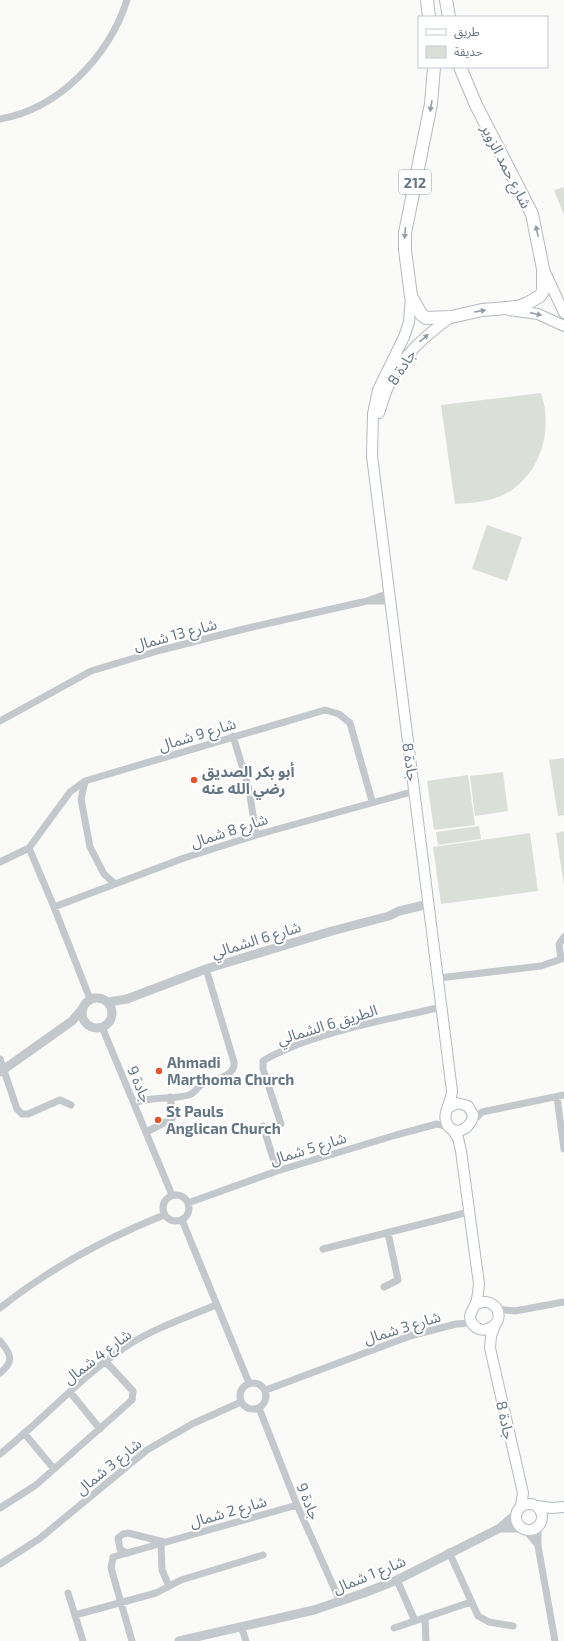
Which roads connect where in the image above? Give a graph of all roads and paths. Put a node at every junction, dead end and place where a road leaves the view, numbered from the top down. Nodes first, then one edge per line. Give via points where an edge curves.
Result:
1 (127, 0) edge
2 (427, 0) edge
3 (446, 0) edge
4 (429, 16) edge
5 (449, 16) edge
6 (434, 68) edge
7 (460, 68) edge
8 (0, 119) edge
9 (544, 269) junction
10 (412, 296) junction
11 (505, 309) junction
12 (564, 313) edge
13 (451, 317) junction
14 (564, 326) edge
15 (372, 432) junction
16 (389, 597) junction
17 (0, 721) edge
18 (234, 736) junction
19 (85, 781) junction
20 (415, 791) junction
21 (372, 802) junction
22 (256, 835) junction
23 (29, 848) junction
24 (0, 862) edge
25 (115, 884) junction
26 (54, 907) junction
27 (430, 907) junction
28 (564, 937) edge
29 (562, 958) edge
30 (206, 969) junction
31 (439, 978) junction
32 (133, 998) junction
33 (90, 999) junction
34 (108, 1002) junction
35 (442, 1007) junction
36 (83, 1008) junction
37 (112, 1015) junction
38 (87, 1024) junction
39 (102, 1027) junction
40 (60, 1030) junction
41 (0, 1059) edge
42 (2, 1071) edge
43 (452, 1091) junction
44 (561, 1096) edge
45 (170, 1097) junction
46 (134, 1103) junction
47 (70, 1105) dead end
48 (465, 1105) junction
49 (447, 1109) junction
50 (482, 1112) junction
51 (282, 1124) dead end
52 (437, 1124) junction
53 (471, 1124) junction
54 (263, 1126) dead end
55 (452, 1129) junction
56 (146, 1132) junction
57 (564, 1149) edge
58 (461, 1151) junction
59 (277, 1171) junction
60 (172, 1195) junction
61 (188, 1203) junction
62 (469, 1212) junction
63 (164, 1215) junction
64 (182, 1220) junction
65 (388, 1232) junction
66 (324, 1249) dead end
67 (479, 1284) junction
68 (384, 1287) dead end
69 (564, 1302) edge
70 (216, 1305) junction
71 (494, 1307) junction
72 (0, 1308) edge
73 (473, 1309) junction
74 (515, 1311) junction
75 (456, 1324) junction
76 (496, 1324) junction
77 (474, 1326) junction
78 (0, 1341) edge
79 (490, 1348) junction
80 (106, 1362) junction
81 (0, 1373) edge
82 (249, 1383) junction
83 (266, 1390) junction
84 (70, 1392) junction
85 (241, 1402) junction
86 (259, 1408) junction
87 (100, 1429) junction
88 (24, 1434) junction
89 (0, 1454) edge
90 (54, 1469) junction
91 (523, 1492) junction
92 (297, 1505) junction
93 (534, 1505) junction
94 (562, 1507) edge
95 (0, 1508) edge
96 (519, 1510) junction
97 (540, 1524) junction
98 (500, 1528) junction
99 (523, 1529) junction
100 (163, 1543) junction
101 (538, 1546) junction
102 (449, 1552) junction
103 (127, 1553) junction
104 (263, 1556) dead end
105 (0, 1564) edge
106 (397, 1580) junction
107 (169, 1586) junction
108 (68, 1593) dead end
109 (340, 1601) junction
110 (471, 1602) junction
111 (121, 1604) junction
112 (75, 1615) junction
113 (425, 1618) junction
114 (415, 1621) junction
115 (241, 1626) junction
116 (513, 1626) dead end
117 (394, 1628) dead end
118 (83, 1641) edge
119 (132, 1641) edge
120 (179, 1641) edge
121 (246, 1641) edge
122 (426, 1641) edge
123 (555, 1641) edge

1 - 8 street via 122,18 112,36 85,71 36,107 10,118
2 - 4 main road
3 - 5 main road
6 -> 10 main road, 212 via 432,104 405,233
9 -> 7 main road, شارع حمد الزوير / 212 via 532,214 478,109
9 - 11 main road, 212 via 543,291 540,296 528,303
9 - 12 main road
10 - 13 main road, 212 via 421,314 426,318
10 - 15 main road, جادة 8 via 409,322 404,337 378,390
13 -> 11 main road, 212 via 482,310
11 -> 14 main road via 538,314
15 -> 13 main road, جادة 8 via 396,370 414,347
15 - 16 main road, جادة 8 via 372,456
16 - 17 street, شارع 13 شمال via 219,636 91,671
16 - 20 main road, جادة 8
18 - 19 street, شارع 9 شمال
18 - 21 street, شارع 9 شمال via 325,710 339,714 350,723
18 - 22 street via 250,789
19 - 23 street, شارع 9 شمال via 70,792
19 - 25 street via 81,799 90,847 104,874
20 - 21 street, شارع 8 شمال
20 - 27 main road, جادة 8
21 - 22 street, شارع 8 شمال
22 - 25 street, شارع 8 شمال
23 - 24 street, شارع 9 شمال
23 - 26 street
25 - 26 street, شارع 8 شمال
26 - 33 street
27 - 30 street, شارع 6 الشمالي via 396,912
27 - 31 main road, جادة 8
28 - 29 street via 559,944
29 - 31 street via 541,966
30 - 32 street, شارع 6 الشمالي
30 - 45 street via 234,1069 200,1086 191,1094
31 - 35 main road, جادة 8
32 - 34 street, شارع 6 الشمالي
32 - 37 street, شارع 6 الشمالي
33 - 34 street via 99,997
33 - 36 street
34 - 37 street
35 - 43 main road, جادة 8
35 - 51 street, الطريق 6 الشمالي via 310,1040 266,1058 262,1069
36 - 38 street via 82,1014
36 - 40 street via 76,1018
37 - 39 street
38 - 39 street
38 - 40 street
39 - 46 street, جادة 9
40 - 42 street
41 - 42 street
42 - 47 street via 17,1109 22,1114 28,1114 60,1100
43 - 48 main road
43 - 49 main road, جادة 8 via 452,1100
44 - 50 street
44 - 57 street
45 - 46 street
45 - 56 street via 174,1115 172,1119
46 - 56 street, جادة 9
48 - 49 main road via 452,1105
48 - 50 street
48 - 53 main road via 473,1115
49 - 52 street
49 - 55 main road via 446,1121
50 - 53 street
52 - 55 street
52 - 59 street, شارع 5 شمال
53 - 55 main road via 460,1131
53 - 58 main road
54 - 59 street
55 - 58 main road via 458,1138
56 - 60 street, جادة 9
58 - 62 main road
59 - 61 street, شارع 5 شمال
60 - 61 street via 183,1196
60 - 63 street via 163,1203
61 - 64 street via 188,1214
62 - 65 street
62 - 67 main road
63 - 64 street via 172,1221
63 - 72 street via 120,1232 61,1264 27,1286
64 - 70 street
65 - 66 street
65 - 68 street via 398,1280
67 - 71 main road
67 - 73 main road
69 - 74 street
70 - 80 street, شارع 4 شمال via 168,1324 129,1345
70 - 82 street
71 - 73 main road via 482,1302
71 - 74 street
71 - 76 main road via 498,1314
73 - 75 street, شارع 3 شمال
73 - 77 main road
74 - 76 street
75 - 77 street, شارع 3 شمال
75 - 83 street, شارع 3 شمال via 410,1336
76 - 77 main road via 487,1330
76 - 79 main road, جادة 8
77 - 79 main road, جادة 8 via 485,1337
78 - 81 street via 9,1352 10,1358 7,1368
79 - 91 main road, جادة 8
80 - 84 street, شارع 4 شمال
80 - 87 street via 134,1395 132,1400
82 - 83 street via 256,1382
82 - 85 street via 243,1387 240,1394
83 - 86 street via 267,1397
84 - 87 street
84 - 88 street, شارع 4 شمال
85 - 86 street via 246,1407
85 - 105 street, شارع 3 شمال via 192,1424 147,1450 39,1538
86 - 92 street, جادة 9
87 - 90 street
88 - 89 street, شارع 4 شمال
88 - 90 street
90 - 95 street via 36,1485
91 - 93 main road, جادة 8
91 - 96 main road, جادة 8
92 - 100 street, شارع 2 شمال
92 - 109 street, جادة 9
93 - 94 main road
93 - 96 main road
93 - 97 main road via 542,1512
94 - 97 main road
96 - 98 street, شارع 1 شمال
96 - 99 main road via 517,1522
97 - 99 main road via 534,1529
97 - 101 street
98 - 99 street, شارع 1 شمال
98 - 102 street, شارع 1 شمال
99 - 101 street
100 - 103 street, شارع 2 شمال
100 - 103 street, شارع 2 شمال via 128,1533 123,1534 118,1538 118,1544 120,1549
100 - 107 street via 162,1570
101 - 123 street
102 - 106 street, شارع 1 شمال
102 - 110 street
103 - 111 street, شارع 2 شمال via 113,1557 111,1561
104 - 107 street via 181,1580
106 - 109 street, شارع 1 شمال
106 - 114 street
107 - 111 street via 156,1594
108 - 112 street
109 - 115 street, شارع 1 شمال via 314,1610
110 - 113 street
110 - 116 street via 475,1613 481,1619
111 - 112 street
111 - 119 street, شارع 2 شمال
112 - 118 street
113 - 114 street
113 - 122 street
114 - 117 street
115 - 120 street, شارع 1 شمال
115 - 121 street

